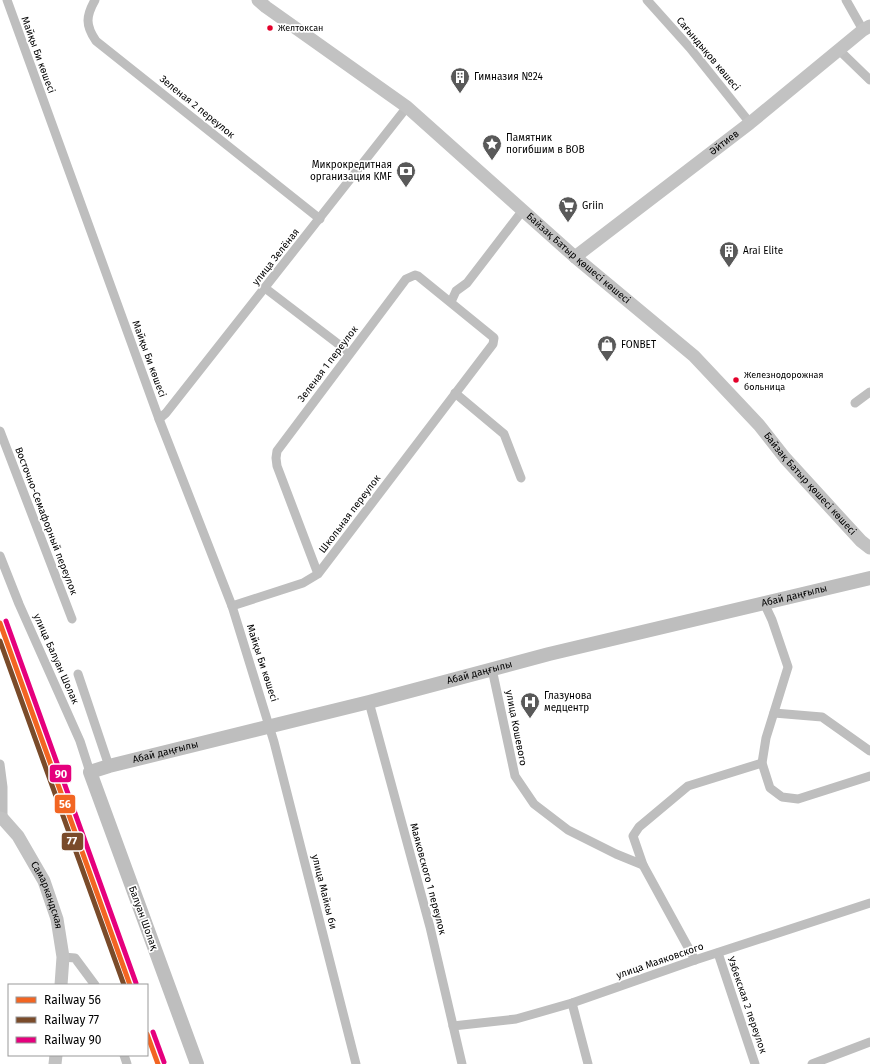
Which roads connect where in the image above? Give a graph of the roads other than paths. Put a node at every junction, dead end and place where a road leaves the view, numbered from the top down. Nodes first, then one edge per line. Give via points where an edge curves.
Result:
1 (7, 0) edge
2 (95, 0) edge
3 (258, 0) edge
4 (647, 0) edge
5 (846, 0) edge
6 (867, 28) edge
7 (839, 50) junction
8 (870, 80) edge
9 (407, 107) junction
10 (750, 123) junction
11 (523, 210) junction
12 (320, 219) junction
13 (576, 257) junction
14 (265, 288) junction
15 (451, 302) junction
16 (493, 344) joint
17 (350, 353) junction
18 (870, 392) edge
19 (455, 393) junction
20 (856, 402) dead end
21 (159, 419) junction
22 (0, 431) edge
23 (521, 478) dead end
24 (870, 548) edge
25 (0, 556) edge
26 (318, 574) junction
27 (870, 578) edge
28 (764, 604) junction
29 (232, 606) junction
30 (72, 619) dead end
31 (492, 669) junction
32 (78, 674) dead end
33 (369, 702) junction
34 (774, 713) junction
35 (270, 726) junction
36 (870, 751) edge
37 (0, 764) edge
38 (762, 764) junction
39 (109, 766) junction
40 (90, 772) junction
41 (870, 776) edge
42 (2, 818) edge
43 (643, 865) junction
44 (870, 903) edge
45 (718, 953) junction
46 (63, 957) junction
47 (695, 960) junction
48 (61, 984) edge
49 (94, 984) edge
50 (572, 1003) junction
51 (453, 1026) junction
52 (870, 1042) edge
53 (197, 1064) edge
54 (356, 1064) edge
55 (462, 1064) edge
56 (588, 1064) edge
57 (755, 1064) edge
58 (812, 1064) edge

1 - 21 street, Майқы Би көшесі
2 - 12 street, Зеленая 2 переулок via 88,12 89,31 96,41
3 - 9 main road, Байзақ Батыр қөшесі көшесі
4 - 10 street, Сағындықов көшесі via 690,48
5 - 6 street
6 - 7 main road, Әйтиев
7 - 8 street
7 - 10 main road, Әйтиев
9 - 11 main road, Байзақ Батыр қөшесі көшесі
9 - 12 street, улица Зелёная
10 - 13 main road, Әйтиев
11 - 13 main road, Байзақ Батыр қөшесі көшесі
11 - 15 street via 467,282 456,291
12 - 14 street, улица Зелёная
13 - 24 main road, Байзақ Батыр қөшесі көшесі via 694,356
14 - 17 street
14 - 21 street, улица Зелёная
15 - 16 street, Зеленая 1 переулок via 493,336
15 - 17 street, Зеленая 1 переулок via 418,276 408,277
16 - 19 street, Школьная переулок
17 - 26 street, Зеленая 1 переулок via 277,451 277,466
18 - 20 street
19 - 23 street via 504,434
19 - 26 street, Школьная переулок
21 - 29 street, Майқы Би көшесі
22 - 30 street, Восточно-Семафорный переулок
25 - 40 street, улица Балуан Шолак via 80,741
26 - 29 street, Школьная переулок via 303,583
27 - 28 main road, Абай даңғылы
28 - 31 main road, Абай даңғылы
28 - 34 street via 788,667
29 - 35 street, Майқы Би көшесі
31 - 33 main road, Абай даңғылы
31 - 43 street, улица Кошевого via 515,776 534,804 568,830
32 - 39 street
33 - 35 main road, Абай даңғылы
33 - 51 street, Маяковского 1 переулок via 430,926
34 - 36 street via 822,717
34 - 38 street via 766,738
35 - 39 main road, Абай даңғылы
35 - 54 street, улица Майкы би
37 - 42 street via 3,787
38 - 41 street via 770,788 782,797 798,800
38 - 43 street via 688,786 639,827 633,836
39 - 40 main road, Абай даңғылы
40 - 53 main road, Балуан Шолақ
42 - 46 main road, Самаркандская via 18,836 44,881 57,919
43 - 47 street
44 - 45 street, улица Маяковского
45 - 47 street, улица Маяковского
45 - 57 street, Узбекская 2 переулок
46 - 48 main road, Самаркандская
46 - 49 street via 75,958
47 - 50 street, улица Маяковского
50 - 51 street, улица Маяковского via 516,1019
50 - 56 street
51 - 55 street, Маяковского 1 переулок
52 - 58 street

